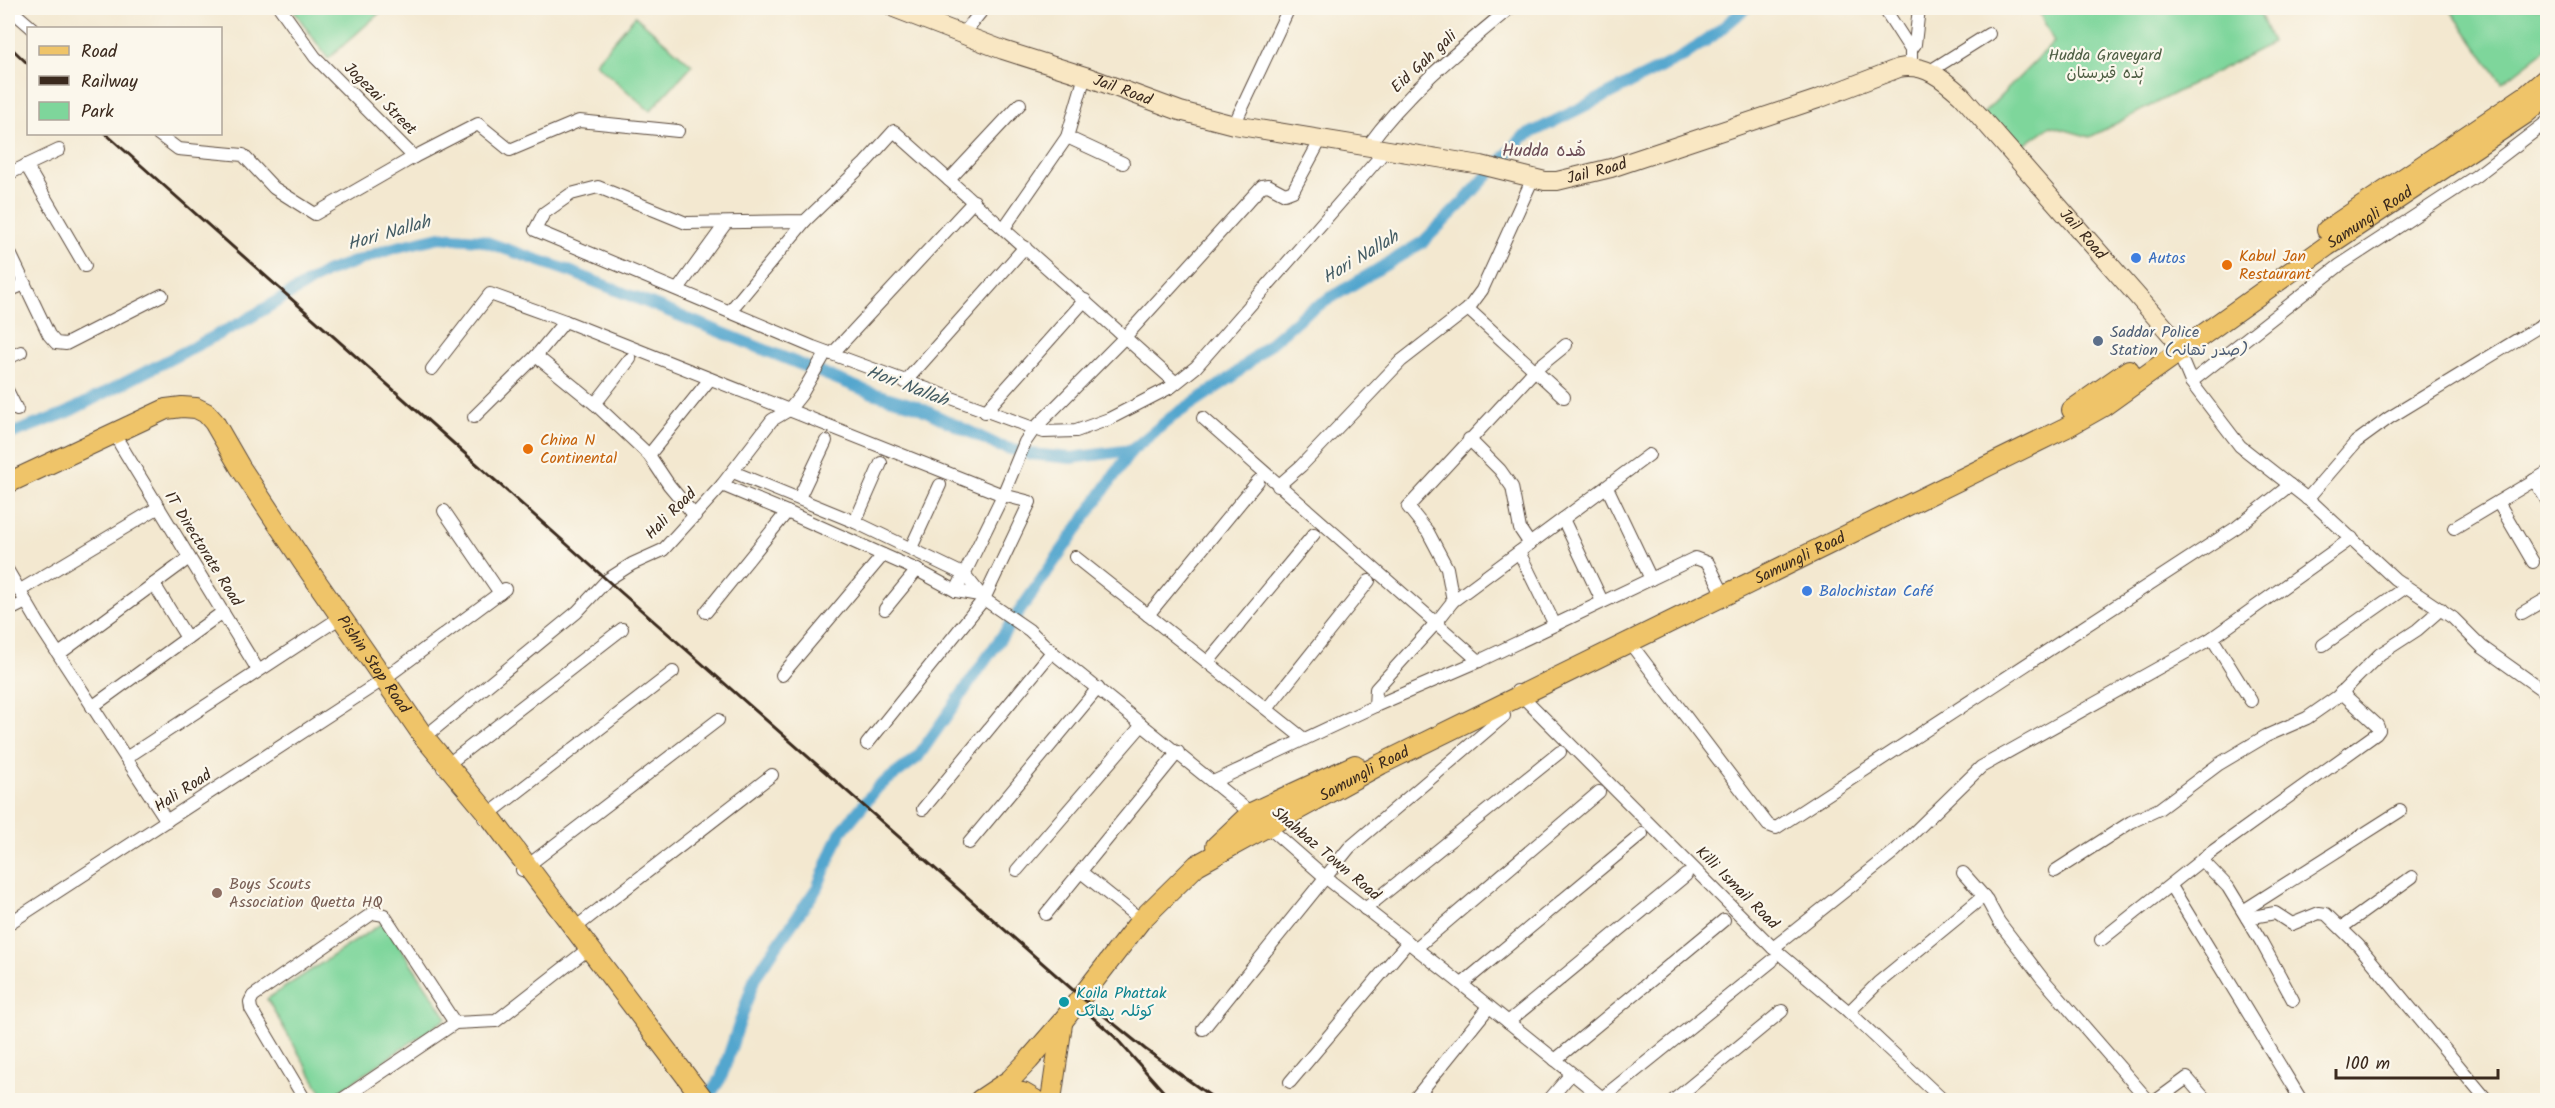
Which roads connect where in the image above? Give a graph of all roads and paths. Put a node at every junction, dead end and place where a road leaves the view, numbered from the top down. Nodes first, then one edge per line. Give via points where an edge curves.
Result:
1 (9, 8) edge
2 (280, 8) edge
3 (894, 8) edge
4 (984, 8) edge
5 (1289, 8) edge
6 (1509, 8) edge
7 (1884, 8) edge
8 (1919, 8) edge
9 (31, 27) edge
10 (963, 34) junction
11 (1989, 34) dead end
12 (1911, 58) junction
13 (1930, 71) junction
14 (1085, 75) junction
15 (2547, 77) edge
16 (2547, 94) edge
17 (1020, 104) dead end
18 (2547, 121) edge
19 (1234, 125) junction
20 (678, 131) dead end
21 (159, 135) edge
22 (1067, 137) junction
23 (1321, 139) junction
24 (1367, 147) junction
25 (59, 150) dead end
26 (1386, 150) junction
27 (414, 157) junction
28 (1123, 163) dead end
29 (26, 165) junction
30 (8, 174) edge
31 (1533, 178) junction
32 (949, 180) junction
33 (2398, 190) junction
34 (974, 201) junction
35 (806, 221) junction
36 (726, 223) junction
37 (1004, 228) junction
38 (1025, 247) junction
39 (8, 249) edge
40 (84, 266) dead end
41 (25, 284) junction
42 (678, 289) junction
43 (8, 291) edge
44 (162, 295) dead end
45 (1084, 300) junction
46 (1468, 309) junction
47 (730, 311) junction
48 (565, 321) junction
49 (2547, 321) edge
50 (1125, 337) junction
51 (1566, 345) dead end
52 (2176, 345) junction
53 (21, 352) dead end
54 (536, 356) junction
55 (826, 356) junction
56 (8, 358) edge
57 (630, 358) dead end
58 (432, 369) dead end
59 (1535, 370) junction
60 (710, 379) junction
61 (2191, 381) junction
62 (905, 382) junction
63 (1176, 383) junction
64 (8, 392) edge
65 (1564, 397) dead end
66 (595, 404) junction
67 (17, 410) dead end
68 (789, 410) junction
69 (986, 412) junction
70 (474, 417) dead end
71 (1203, 418) dead end
72 (1034, 429) junction
73 (1469, 439) junction
74 (826, 441) dead end
75 (120, 444) junction
76 (649, 455) junction
77 (1649, 455) dead end
78 (881, 463) dead end
79 (733, 472) junction
80 (2547, 472) edge
81 (2535, 480) junction
82 (1258, 481) dead end
83 (8, 483) edge
84 (722, 485) junction
85 (940, 485) dead end
86 (2290, 485) junction
87 (1278, 486) junction
88 (1607, 487) junction
89 (8, 495) edge
90 (1003, 495) junction
91 (799, 498) junction
92 (2307, 499) junction
93 (2498, 502) junction
94 (2547, 502) edge
95 (159, 507) junction
96 (444, 511) dead end
97 (787, 512) junction
98 (695, 516) junction
99 (1563, 519) junction
100 (855, 522) junction
101 (2454, 528) dead end
102 (1314, 534) dead end
103 (2352, 538) junction
104 (1530, 544) junction
105 (911, 548) junction
106 (1519, 552) junction
107 (883, 555) junction
108 (1075, 557) dead end
109 (189, 558) junction
110 (2533, 562) dead end
111 (917, 570) junction
112 (8, 571) edge
113 (964, 575) junction
114 (1651, 579) junction
115 (1369, 581) dead end
116 (154, 584) junction
117 (2406, 587) junction
118 (19, 591) junction
119 (956, 591) junction
120 (1723, 591) junction
121 (982, 597) junction
122 (2547, 598) edge
123 (1453, 601) junction
124 (1602, 601) junction
125 (26, 602) junction
126 (885, 609) dead end
127 (2441, 609) junction
128 (8, 611) edge
129 (223, 612) junction
130 (706, 612) dead end
131 (2522, 613) dead end
132 (1148, 615) junction
133 (336, 621) junction
134 (1554, 623) junction
135 (1435, 624) junction
136 (622, 630) dead end
137 (187, 638) junction
138 (2212, 638) junction
139 (1630, 643) junction
140 (2323, 645) dead end
141 (1052, 652) junction
142 (58, 654) junction
143 (1479, 661) junction
144 (1208, 662) junction
145 (258, 670) junction
146 (673, 672) dead end
147 (782, 675) dead end
148 (380, 682) junction
149 (1098, 688) junction
150 (2342, 692) junction
151 (1519, 693) junction
152 (2547, 694) edge
153 (2251, 701) dead end
154 (1375, 706) junction
155 (92, 707) junction
156 (1267, 709) junction
157 (1504, 716) dead end
158 (718, 720) dead end
159 (1142, 725) junction
160 (1304, 739) junction
161 (421, 740) junction
162 (867, 744) dead end
163 (1178, 752) junction
164 (1560, 752) dead end
165 (126, 758) junction
166 (444, 768) junction
167 (772, 776) dead end
168 (1213, 782) junction
169 (1599, 792) dead end
170 (923, 809) dead end
171 (2400, 811) dead end
172 (1251, 813) junction
173 (485, 817) junction
174 (167, 821) junction
175 (1267, 826) junction
176 (1642, 834) dead end
177 (969, 843) dead end
178 (2202, 860) junction
179 (1197, 865) junction
180 (524, 869) junction
181 (1017, 870) dead end
182 (2055, 871) dead end
183 (1081, 872) junction
184 (1963, 873) dead end
185 (1686, 875) dead end
186 (1325, 877) junction
187 (2412, 877) dead end
188 (2171, 886) junction
189 (1984, 896) junction
190 (1365, 909) junction
191 (1046, 914) dead end
192 (2245, 914) junction
193 (1141, 920) junction
194 (1724, 920) dead end
195 (8, 924) edge
196 (2341, 928) junction
197 (572, 931) junction
198 (2101, 940) dead end
199 (1412, 945) junction
200 (1773, 948) junction
201 (583, 953) junction
202 (1772, 962) dead end
203 (1462, 984) junction
204 (2293, 1000) dead end
205 (1489, 1007) junction
206 (1782, 1011) dead end
207 (1849, 1012) junction
208 (1062, 1022) junction
209 (1508, 1022) junction
210 (455, 1023) junction
211 (1203, 1029) dead end
212 (1555, 1060) junction
213 (1571, 1074) junction
214 (682, 1079) junction
215 (1290, 1082) dead end
216 (998, 1089) junction
217 (1603, 1099) edge
218 (305, 1101) edge
219 (341, 1101) edge
220 (693, 1101) edge
221 (704, 1101) edge
222 (980, 1101) edge
223 (1035, 1101) edge
224 (1051, 1101) edge
225 (1413, 1101) edge
226 (1549, 1101) edge
227 (1674, 1101) edge
228 (1944, 1101) edge
229 (2148, 1101) edge
230 (2157, 1101) edge
231 (2206, 1101) edge
232 (2301, 1101) edge
233 (2487, 1101) edge

1 - 9 street
2 - 27 street, Jogezai Street via 315,57
3 - 10 main road, Jail Road
4 - 10 street
5 - 19 street
6 - 24 street, Eid Gah gali via 1387,119
7 - 12 street
8 - 12 street
10 - 14 main road, Jail Road
11 - 13 street
12 - 13 main road, Jail Road
12 - 31 main road, Jail Road via 1899,68 1818,99 1611,168 1557,181
13 - 52 main road, Jail Road via 1961,95
14 - 19 main road, Jail Road via 1180,111
14 - 22 street
15 - 33 main road, Samungli Road
16 - 33 main road, Samungli Road via 2525,114
17 - 32 street
18 - 61 street via 2476,176 2340,265
19 - 23 main road, Jail Road
20 - 27 street, Jogezai Street via 579,121 510,150 478,124
21 - 27 street via 178,149 243,155 274,188 315,214
22 - 28 street
22 - 37 street
23 - 24 main road, Jail Road
23 - 50 street via 1293,191 1286,194 1262,186
24 - 26 main road, Jail Road
25 - 29 street
26 - 31 main road, Jail Road via 1481,165
26 - 63 street via 1232,328
29 - 30 street
29 - 40 street
31 - 46 street via 1482,290
32 - 34 street
32 - 35 street via 894,131
33 - 52 main road, Samungli Road
34 - 37 street
34 - 55 street, Hali Road
35 - 36 street
35 - 47 street
36 - 42 street
36 - 42 street via 686,223 598,187 571,194 544,213 535,230
37 - 38 street
38 - 45 street
38 - 62 street
39 - 41 street
41 - 43 street
41 - 44 street via 49,335 56,343 66,344
42 - 47 street
45 - 50 street
45 - 69 street
46 - 59 street
46 - 87 street via 1401,361
47 - 55 street
48 - 54 street
48 - 58 street via 490,294
48 - 60 street
49 - 92 street via 2388,418 2356,442
50 - 63 street
50 - 72 street
51 - 59 street
52 - 61 street
52 - 120 main road, Samungli Road via 2102,407 2065,428
53 - 56 street
54 - 66 street
54 - 70 street
55 - 62 street
55 - 68 street, Hali Road
57 - 66 street
59 - 65 street
59 - 73 street
60 - 68 street
60 - 76 street
61 - 86 street via 2240,446
62 - 69 street
63 - 72 street via 1109,419 1076,431
64 - 67 street
66 - 76 street
68 - 79 street, Hali Road via 772,420
68 - 90 street
69 - 72 street
71 - 87 street
72 - 90 street
73 - 104 street via 1512,487 1520,529
73 - 123 street via 1408,507 1428,532 1447,568
74 - 91 street
75 - 89 main road, Pishin Stop Road
75 - 95 street, IT Directorate Road
75 - 133 main road, Pishin Stop Road via 170,422 185,419 200,424
76 - 98 street
77 - 88 street
78 - 100 street
79 - 84 street, Hali Road
79 - 91 street
80 - 81 street
81 - 93 street
81 - 94 street
82 - 132 street
83 - 133 main road, Pishin Stop Road via 166,409 196,408 214,422
84 - 97 street
84 - 98 street, Hali Road
85 - 105 street
86 - 92 street
86 - 139 street via 2237,527 1776,828 1768,825
87 - 135 street
88 - 99 street
88 - 114 street
90 - 113 street
90 - 121 street via 1030,502
91 - 100 street
92 - 103 street
93 - 101 street
93 - 110 street
95 - 109 street, IT Directorate Road
95 - 118 street
96 - 148 street, Hali Road via 502,591
97 - 107 street
97 - 130 street
98 - 161 street, Hali Road via 663,550 607,580 577,612
99 - 104 street
99 - 124 street
100 - 105 street
102 - 144 street
103 - 117 street
103 - 138 street
104 - 106 street
105 - 113 street
106 - 123 street
106 - 134 street
107 - 111 street
107 - 147 street
108 - 132 street
109 - 116 street
109 - 129 street, IT Directorate Road
111 - 119 street
111 - 126 street
112 - 118 street
113 - 119 street
113 - 121 street
114 - 120 street via 1695,558 1708,563
114 - 124 street
115 - 156 street
116 - 137 street
116 - 142 street
117 - 127 street
117 - 140 street
118 - 125 street
119 - 121 street
120 - 139 main road, Samungli Road
120 - 151 main road, Samungli Road
121 - 141 street, Shahbaz Town Road via 1029,630
121 - 162 street
122 - 131 street
123 - 135 street
124 - 134 street
125 - 128 street
125 - 142 street
127 - 150 street via 2380,654
127 - 152 street via 2482,647
129 - 137 street
129 - 145 street, IT Directorate Road
132 - 144 street
133 - 145 street
133 - 148 main road, Pishin Stop Road
134 - 143 street
135 - 143 street
135 - 154 street via 1376,689
136 - 166 street
137 - 155 street
138 - 153 street
138 - 200 street via 1981,767 1895,850
139 - 151 main road, Samungli Road
141 - 149 street, Shahbaz Town Road
141 - 170 street
142 - 155 street
143 - 154 street
144 - 156 street
145 - 165 street
146 - 173 street
148 - 161 main road, Pishin Stop Road
148 - 174 street, Hali Road
149 - 159 street, Shahbaz Town Road
149 - 177 street
150 - 178 street via 2377,725 2376,734
150 - 182 street via 2307,718 2266,736 2159,809
151 - 172 main road
151 - 175 main road, Samungli Road
151 - 200 street, Killi Ismail Road
154 - 160 street
155 - 165 street
156 - 160 street
157 - 186 street via 1349,848
158 - 180 street
159 - 163 street, Shahbaz Town Road
159 - 181 street
160 - 168 street
161 - 166 main road, Pishin Stop Road
163 - 168 street, Shahbaz Town Road
163 - 183 street
164 - 190 street
165 - 174 street
166 - 173 main road, Pishin Stop Road
167 - 197 street
168 - 172 street, Shahbaz Town Road
169 - 199 street
171 - 192 street
172 - 175 street, Shahbaz Town Road
172 - 179 main road
173 - 180 main road, Pishin Stop Road
174 - 195 street, Hali Road
175 - 179 main road, Samungli Road
175 - 186 street, Shahbaz Town Road
176 - 203 street
178 - 188 street
178 - 192 street via 2228,887
179 - 193 main road, Samungli Road
180 - 197 main road, Pishin Stop Road
183 - 191 street
183 - 193 street
184 - 189 street
185 - 209 street
186 - 190 street, Shahbaz Town Road
186 - 211 street
187 - 196 street
188 - 198 street
188 - 232 street
189 - 207 street via 1878,983
189 - 229 street via 2042,978
190 - 199 street, Shahbaz Town Road
192 - 196 street via 2275,914 2292,924 2326,914
192 - 204 street
193 - 208 main road, Samungli Road
194 - 212 street
196 - 233 street
197 - 201 main road, Pishin Stop Road
197 - 214 main road, Pishin Stop Road
199 - 203 street, Shahbaz Town Road
199 - 215 street
200 - 207 street, Killi Ismail Road
201 - 210 street via 496,1021
201 - 214 main road, Pishin Stop Road
202 - 217 street
203 - 205 street, Shahbaz Town Road
205 - 209 street, Shahbaz Town Road
205 - 225 street
206 - 227 street
207 - 228 street, Killi Ismail Road
208 - 216 main road, Samungli Road
208 - 224 main road, Samungli Road
209 - 212 street, Shahbaz Town Road
210 - 218 street via 384,915 373,913 253,996 250,1002
210 - 219 street
212 - 213 street, Shahbaz Town Road
213 - 217 street, Shahbaz Town Road
213 - 226 street
214 - 220 main road
214 - 221 main road
216 - 222 main road, Samungli Road
216 - 223 main road via 1023,1093
230 - 231 street via 2187,1078

